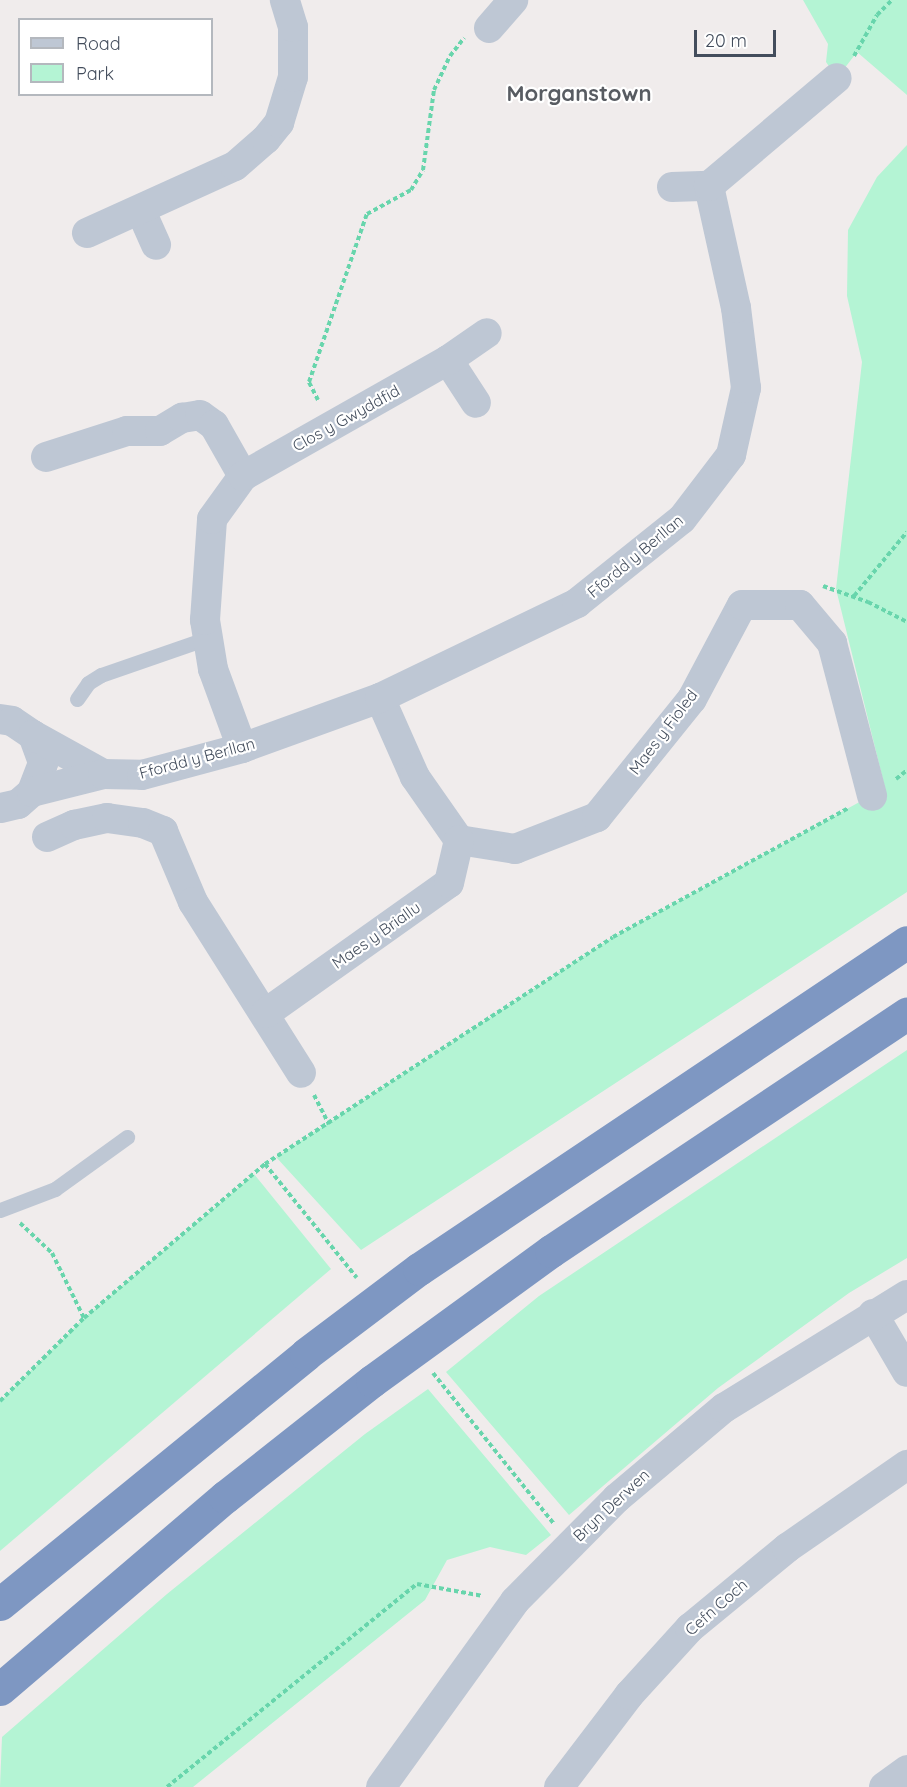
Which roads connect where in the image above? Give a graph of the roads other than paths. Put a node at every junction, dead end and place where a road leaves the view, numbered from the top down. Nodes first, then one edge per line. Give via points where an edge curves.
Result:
1 (285, 0) edge
2 (513, 0) edge
3 (489, 28) road end
4 (837, 78) road end
5 (709, 186) junction
6 (672, 187) dead end
7 (141, 211) junction
8 (87, 233) dead end
9 (156, 245) dead end
10 (487, 333) dead end
11 (448, 360) junction
12 (476, 403) dead end
13 (46, 457) dead end
14 (243, 476) junction
15 (208, 638) junction
16 (380, 698) junction
17 (77, 699) dead end
18 (11, 717) edge
19 (242, 748) junction
20 (103, 774) junction
21 (32, 792) junction
22 (872, 796) road end
23 (0, 808) edge
24 (47, 837) dead end
25 (459, 840) junction
26 (907, 942) edge
27 (267, 1013) junction
28 (907, 1014) edge
29 (301, 1073) dead end
30 (128, 1137) dead end
31 (0, 1210) edge
32 (907, 1295) edge
33 (873, 1314) junction
34 (907, 1372) edge
35 (907, 1465) edge
36 (0, 1604) edge
37 (0, 1689) edge
38 (907, 1770) edge
39 (381, 1787) edge
40 (559, 1787) edge
41 (884, 1787) edge

1 - 7 street via 293,27 293,78 279,123 252,154 235,166
2 - 3 street
4 - 5 street
5 - 6 street
5 - 16 street, Ffordd y Berllan via 736,308 746,388 732,455 682,519 578,603
7 - 8 street
7 - 9 street
10 - 11 street, Clos y Gwyddfid
11 - 12 street
11 - 14 street, Clos y Gwyddfid
13 - 14 street via 127,432 160,431 182,418 200,416 214,425
14 - 15 street, Clos y Gwyddfid via 212,519 205,620
15 - 17 lane via 101,675 88,683
15 - 19 street, Clos y Gwyddfid via 213,669
16 - 19 street, Ffordd y Berllan
16 - 25 street via 416,777
18 - 20 street, Ffordd y Berllan
18 - 21 street via 43,764
19 - 20 street, Ffordd y Berllan via 142,775
20 - 21 street, Ffordd y Berllan
21 - 23 street, Ffordd y Berllan via 18,804
22 - 25 street, Maes y Fioled via 832,644 800,605 742,605 692,699 597,817 515,849
24 - 27 street via 106,818 143,823 163,831 193,902
25 - 27 street, Maes y Briallu via 449,883
26 - 36 highway via 419,1269 242,1405
27 - 29 street
28 - 37 highway via 551,1251 372,1381 225,1497
30 - 31 lane via 56,1189
32 - 33 street, Bryn Derwen
33 - 34 street
33 - 39 street, Bryn Derwen via 765,1380 675,1446 578,1536 515,1601
35 - 40 street, Cefn Coch via 787,1548 690,1628 629,1695
38 - 41 street

